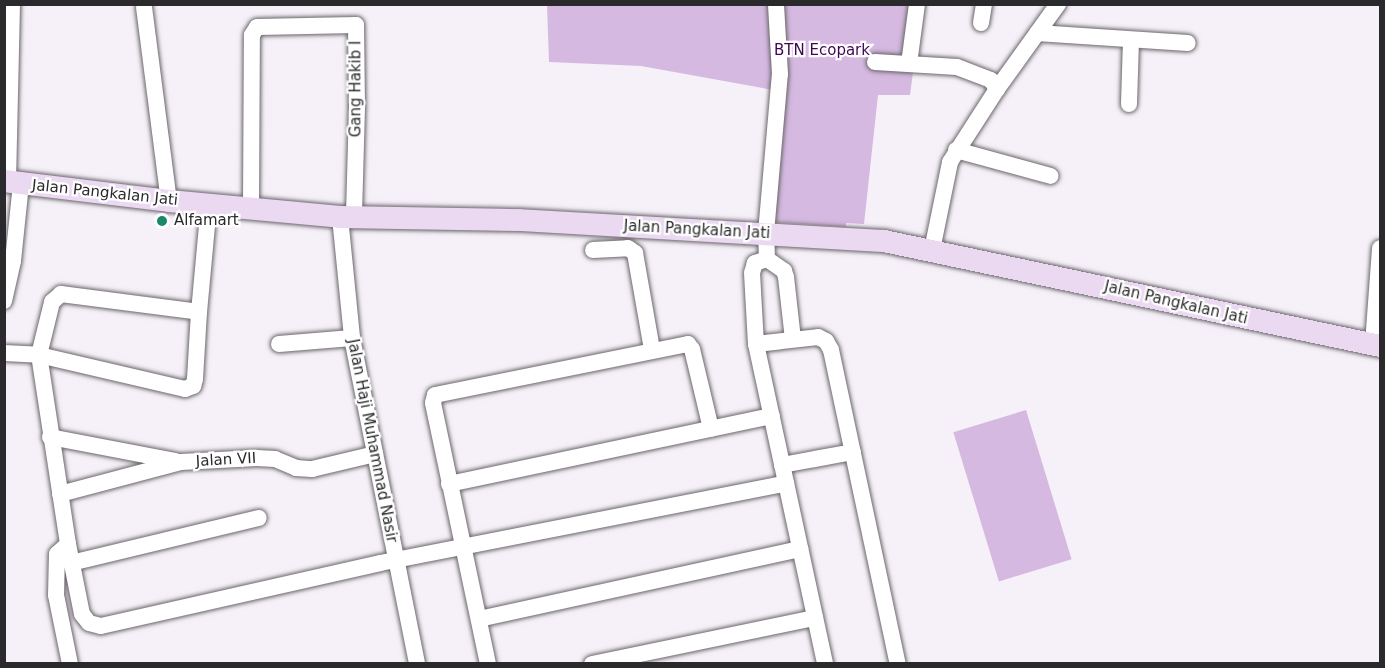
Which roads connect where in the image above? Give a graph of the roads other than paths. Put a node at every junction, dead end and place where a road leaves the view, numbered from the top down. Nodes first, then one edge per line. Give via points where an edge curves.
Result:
1 (12, 4) edge
2 (776, 4) edge
3 (917, 4) edge
4 (984, 4) edge
5 (1058, 4) edge
6 (148, 5) edge
7 (1041, 20) edge
8 (981, 23) dead end
9 (1131, 40) junction
10 (1188, 44) dead end
11 (875, 62) dead end
12 (909, 64) junction
13 (997, 90) junction
14 (1129, 104) dead end
15 (956, 150) junction
16 (1051, 176) dead end
17 (11, 182) edge
18 (169, 201) junction
19 (209, 205) junction
20 (251, 207) junction
21 (347, 217) junction
22 (766, 233) junction
23 (1380, 248) edge
24 (593, 250) dead end
25 (932, 250) junction
26 (767, 259) junction
27 (4, 301) edge
28 (199, 312) junction
29 (352, 338) junction
30 (793, 339) junction
31 (279, 344) dead end
32 (756, 344) junction
33 (1377, 345) edge
34 (652, 349) junction
35 (4, 353) edge
36 (39, 355) junction
37 (772, 416) junction
38 (711, 429) junction
39 (50, 437) junction
40 (853, 452) junction
41 (375, 454) junction
42 (181, 462) junction
43 (782, 465) junction
44 (786, 483) junction
45 (449, 484) junction
46 (60, 494) junction
47 (259, 518) dead end
48 (68, 544) junction
49 (463, 548) junction
50 (800, 549) junction
51 (394, 560) junction
52 (71, 563) junction
53 (815, 618) junction
54 (479, 619) junction
55 (70, 663) edge
56 (417, 663) edge
57 (488, 663) edge
58 (592, 663) edge
59 (825, 663) edge
60 (898, 663) edge

1 - 17 street
2 - 22 street via 780,74
3 - 12 street
4 - 8 street
5 - 7 street
6 - 18 street
7 - 9 street
7 - 13 street
9 - 10 street
9 - 14 street
11 - 12 street
12 - 13 street via 957,67 991,80
13 - 15 street
15 - 16 street
15 - 25 street via 945,176
17 - 18 main road, Jalan Pangkalan Jati
17 - 27 street via 13,261
18 - 19 main road, Jalan Pangkalan Jati
19 - 20 main road, Jalan Pangkalan Jati
19 - 28 street
20 - 21 main road, Jalan Pangkalan Jati
20 - 21 street, Gang Hakib I via 252,35 257,27 356,25 357,107
21 - 22 main road, Jalan Pangkalan Jati via 519,220
21 - 29 street, Jalan Haji Muhammad Nasir
22 - 25 main road, Jalan Pangkalan Jati via 884,241
22 - 26 street
23 - 33 street
24 - 34 street via 628,248 635,253
25 - 33 main road, Jalan Pangkalan Jati
26 - 30 street via 784,270
26 - 32 street via 755,263 752,273
28 - 36 street via 61,294 52,302
28 - 36 street via 195,380 193,386 185,389
29 - 31 street
29 - 41 street, Jalan Haji Muhammad Nasir
30 - 32 street
30 - 40 street via 818,337 831,350
32 - 37 street
34 - 38 street via 688,344 692,349
34 - 45 street via 439,393 433,403
35 - 36 street
36 - 39 street
37 - 38 street
37 - 43 street
38 - 45 street
39 - 42 street, Jalan VII
39 - 46 street
40 - 43 street
40 - 60 street
41 - 42 street, Jalan VII via 312,470 266,458
41 - 51 street, Jalan Haji Muhammad Nasir
42 - 46 street, Jalan VII
43 - 44 street
44 - 49 street
44 - 50 street
45 - 49 street
46 - 48 street
47 - 52 street
48 - 52 street
48 - 55 street via 57,554 56,595
49 - 51 street
49 - 54 street
50 - 53 street
50 - 54 street
51 - 52 street via 101,626 89,623 82,614
51 - 56 street, Jalan Haji Muhammad Nasir
53 - 58 street
53 - 59 street
54 - 57 street

